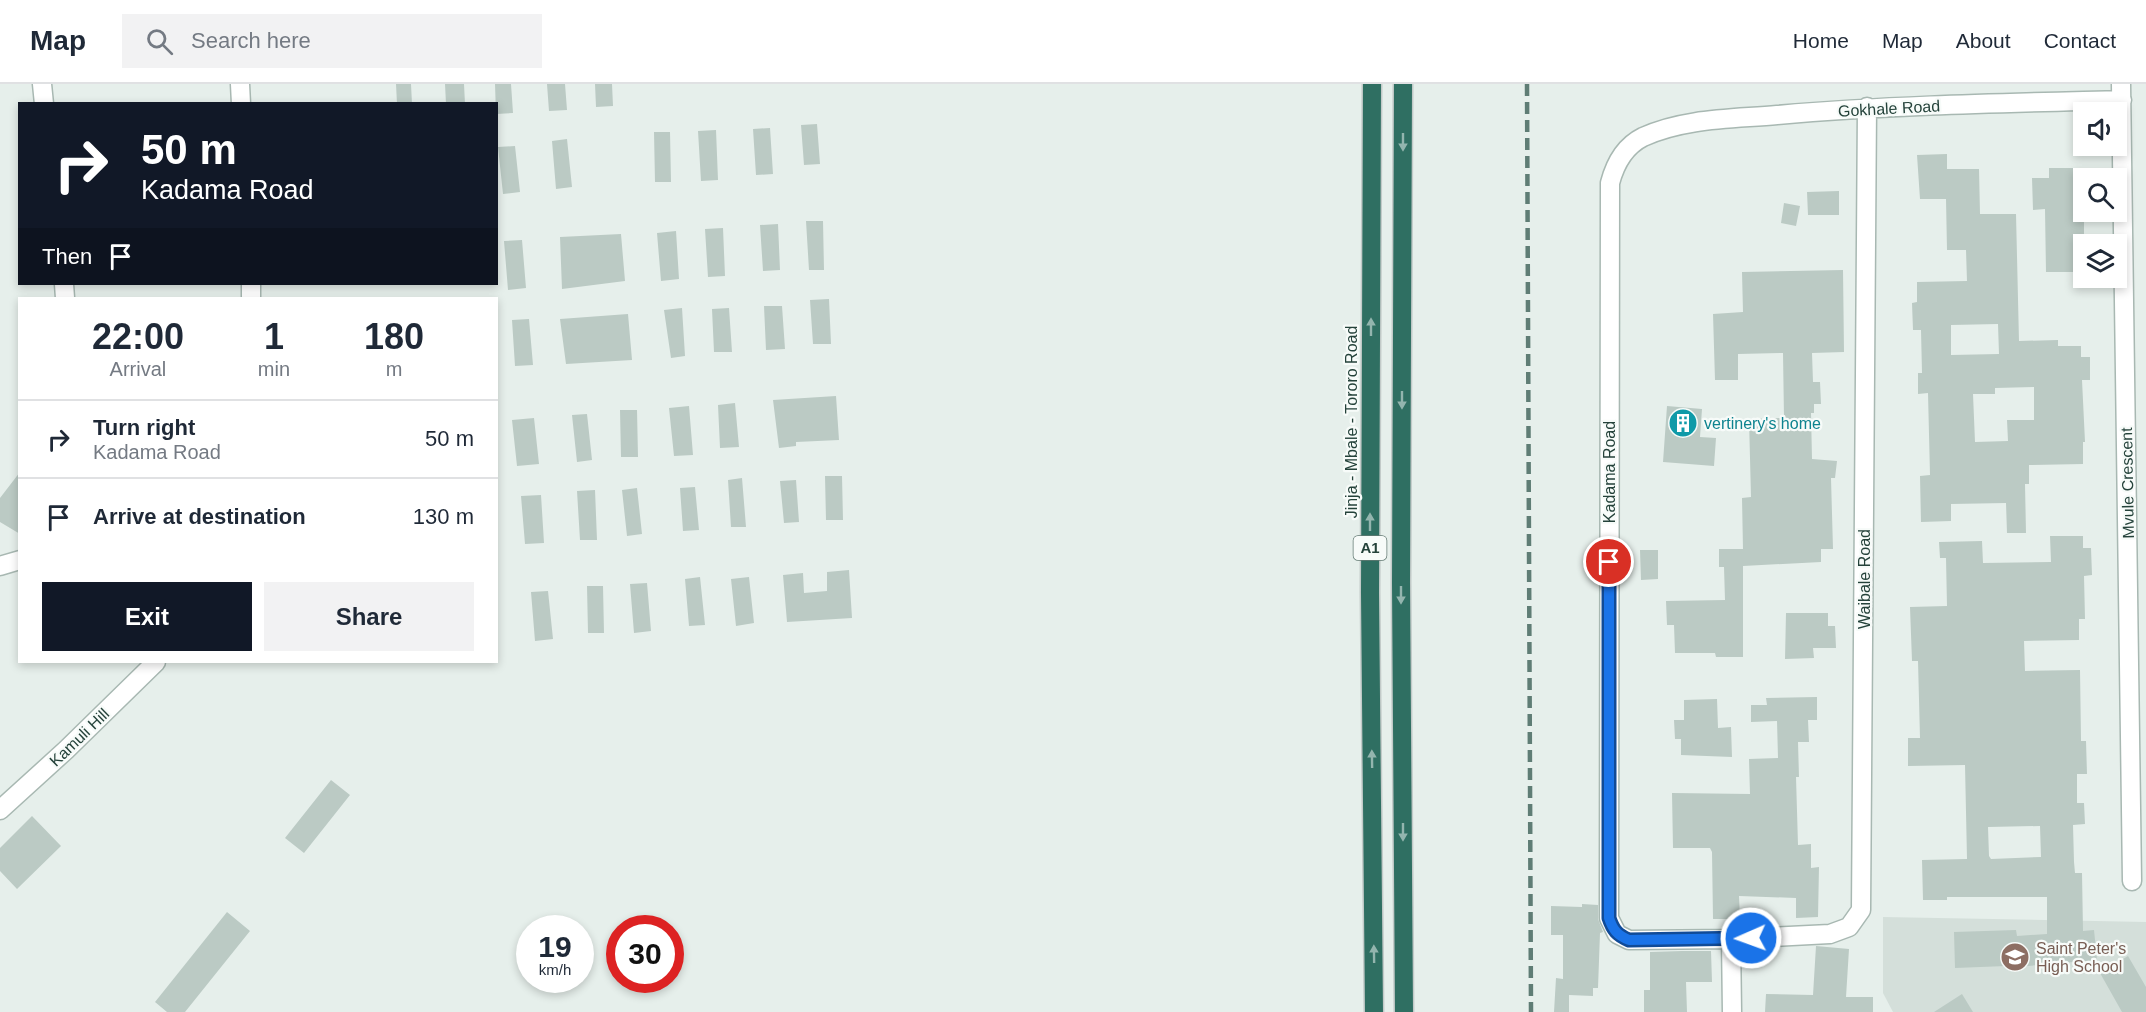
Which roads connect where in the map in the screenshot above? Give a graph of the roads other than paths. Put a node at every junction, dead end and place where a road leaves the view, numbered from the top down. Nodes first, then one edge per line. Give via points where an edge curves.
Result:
1 (42, 84) edge
2 (240, 84) edge
3 (1372, 84) edge
4 (1403, 84) edge
5 (2122, 92) edge
6 (45, 102) edge
7 (241, 102) edge
8 (1867, 107) junction
9 (1658, 131) joint
10 (18, 561) edge
11 (0, 566) edge
12 (155, 663) edge
13 (0, 810) edge
14 (2132, 881) dead end
15 (1731, 939) junction
16 (1374, 1012) edge
17 (1404, 1012) edge
18 (1732, 1012) edge

1 - 6 street
2 - 7 street
16 -> 3 highway, Jinja - Mbale - Tororo Road / A1 via 1370,605
4 -> 17 highway, A1
5 - 8 street, Gokhale Road
5 - 14 street, Mvule Crescent
8 - 9 street, Gokhale Road via 1703,121
8 - 15 street, Waibale Road via 1861,910 1856,920 1841,931
9 - 15 street, Kadama Road via 1625,151 1614,167 1610,183 1609,918 1617,934 1629,940
10 - 11 street
12 - 13 street, Kamuli Hill
15 - 18 street

